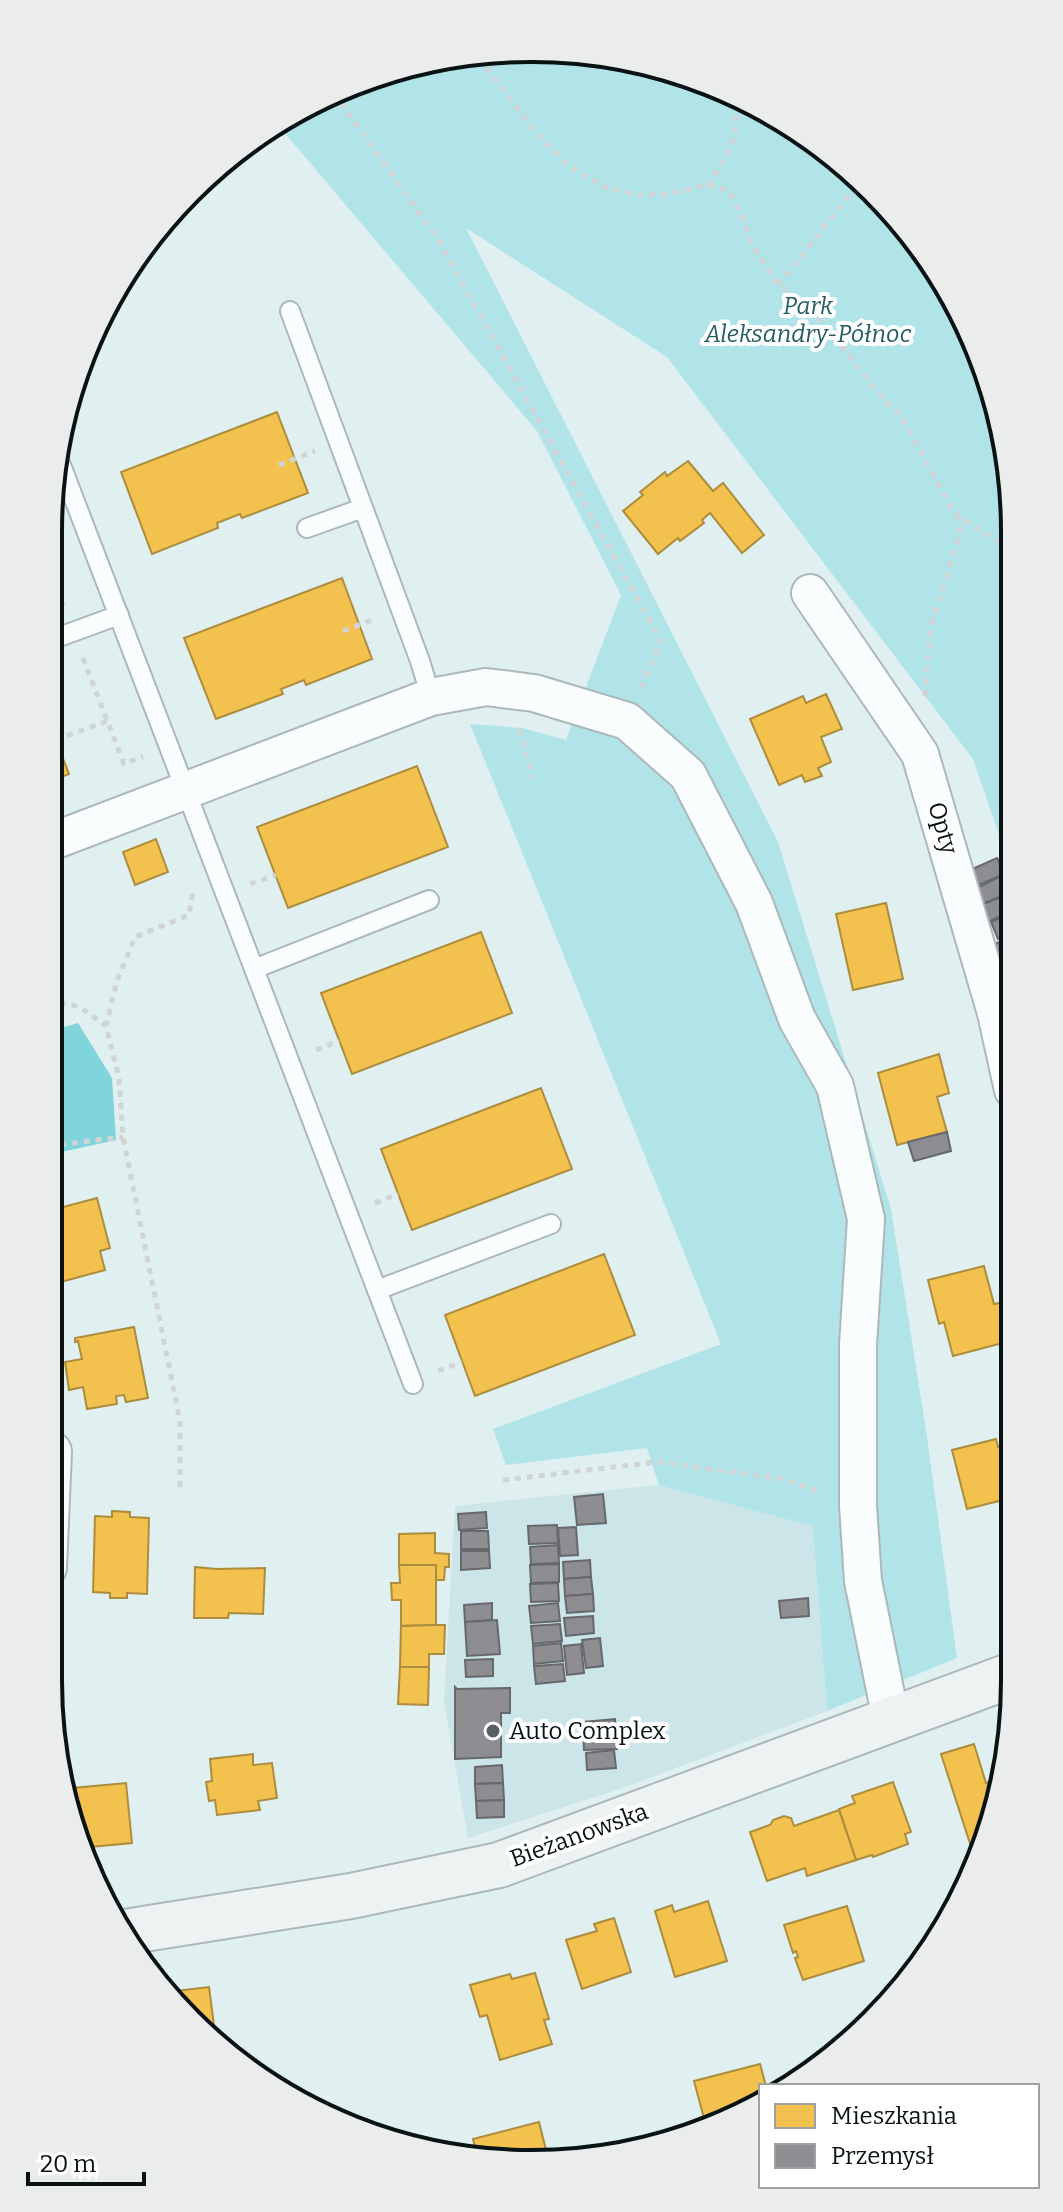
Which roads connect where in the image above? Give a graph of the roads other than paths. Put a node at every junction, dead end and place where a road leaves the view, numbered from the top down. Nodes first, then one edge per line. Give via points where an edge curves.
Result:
1 (290, 311) dead end
2 (65, 476) edge
3 (363, 508) junction
4 (307, 528) dead end
5 (810, 593) dead end
6 (119, 615) junction
7 (62, 636) edge
8 (431, 697) junction
9 (186, 790) junction
10 (62, 838) edge
11 (429, 900) dead end
12 (254, 969) junction
13 (1001, 1036) edge
14 (551, 1224) dead end
15 (377, 1290) junction
16 (413, 1384) dead end
17 (1001, 1679) edge
18 (891, 1719) junction
19 (135, 1930) edge

1 - 3 lane
2 - 6 lane
3 - 4 lane
3 - 8 lane
5 - 13 street, Opty via 920,754
6 - 7 lane
6 - 9 lane
8 - 9 street
8 - 18 street via 486,687 534,693 627,721 688,775 754,903 797,1019 835,1086 866,1219 858,1345 858,1505 863,1581
9 - 10 street
9 - 12 lane
11 - 12 lane
12 - 15 lane
14 - 15 lane
15 - 16 lane
17 - 18 street, Bieżanowska
18 - 19 street, Bieżanowska via 499,1865 351,1896

